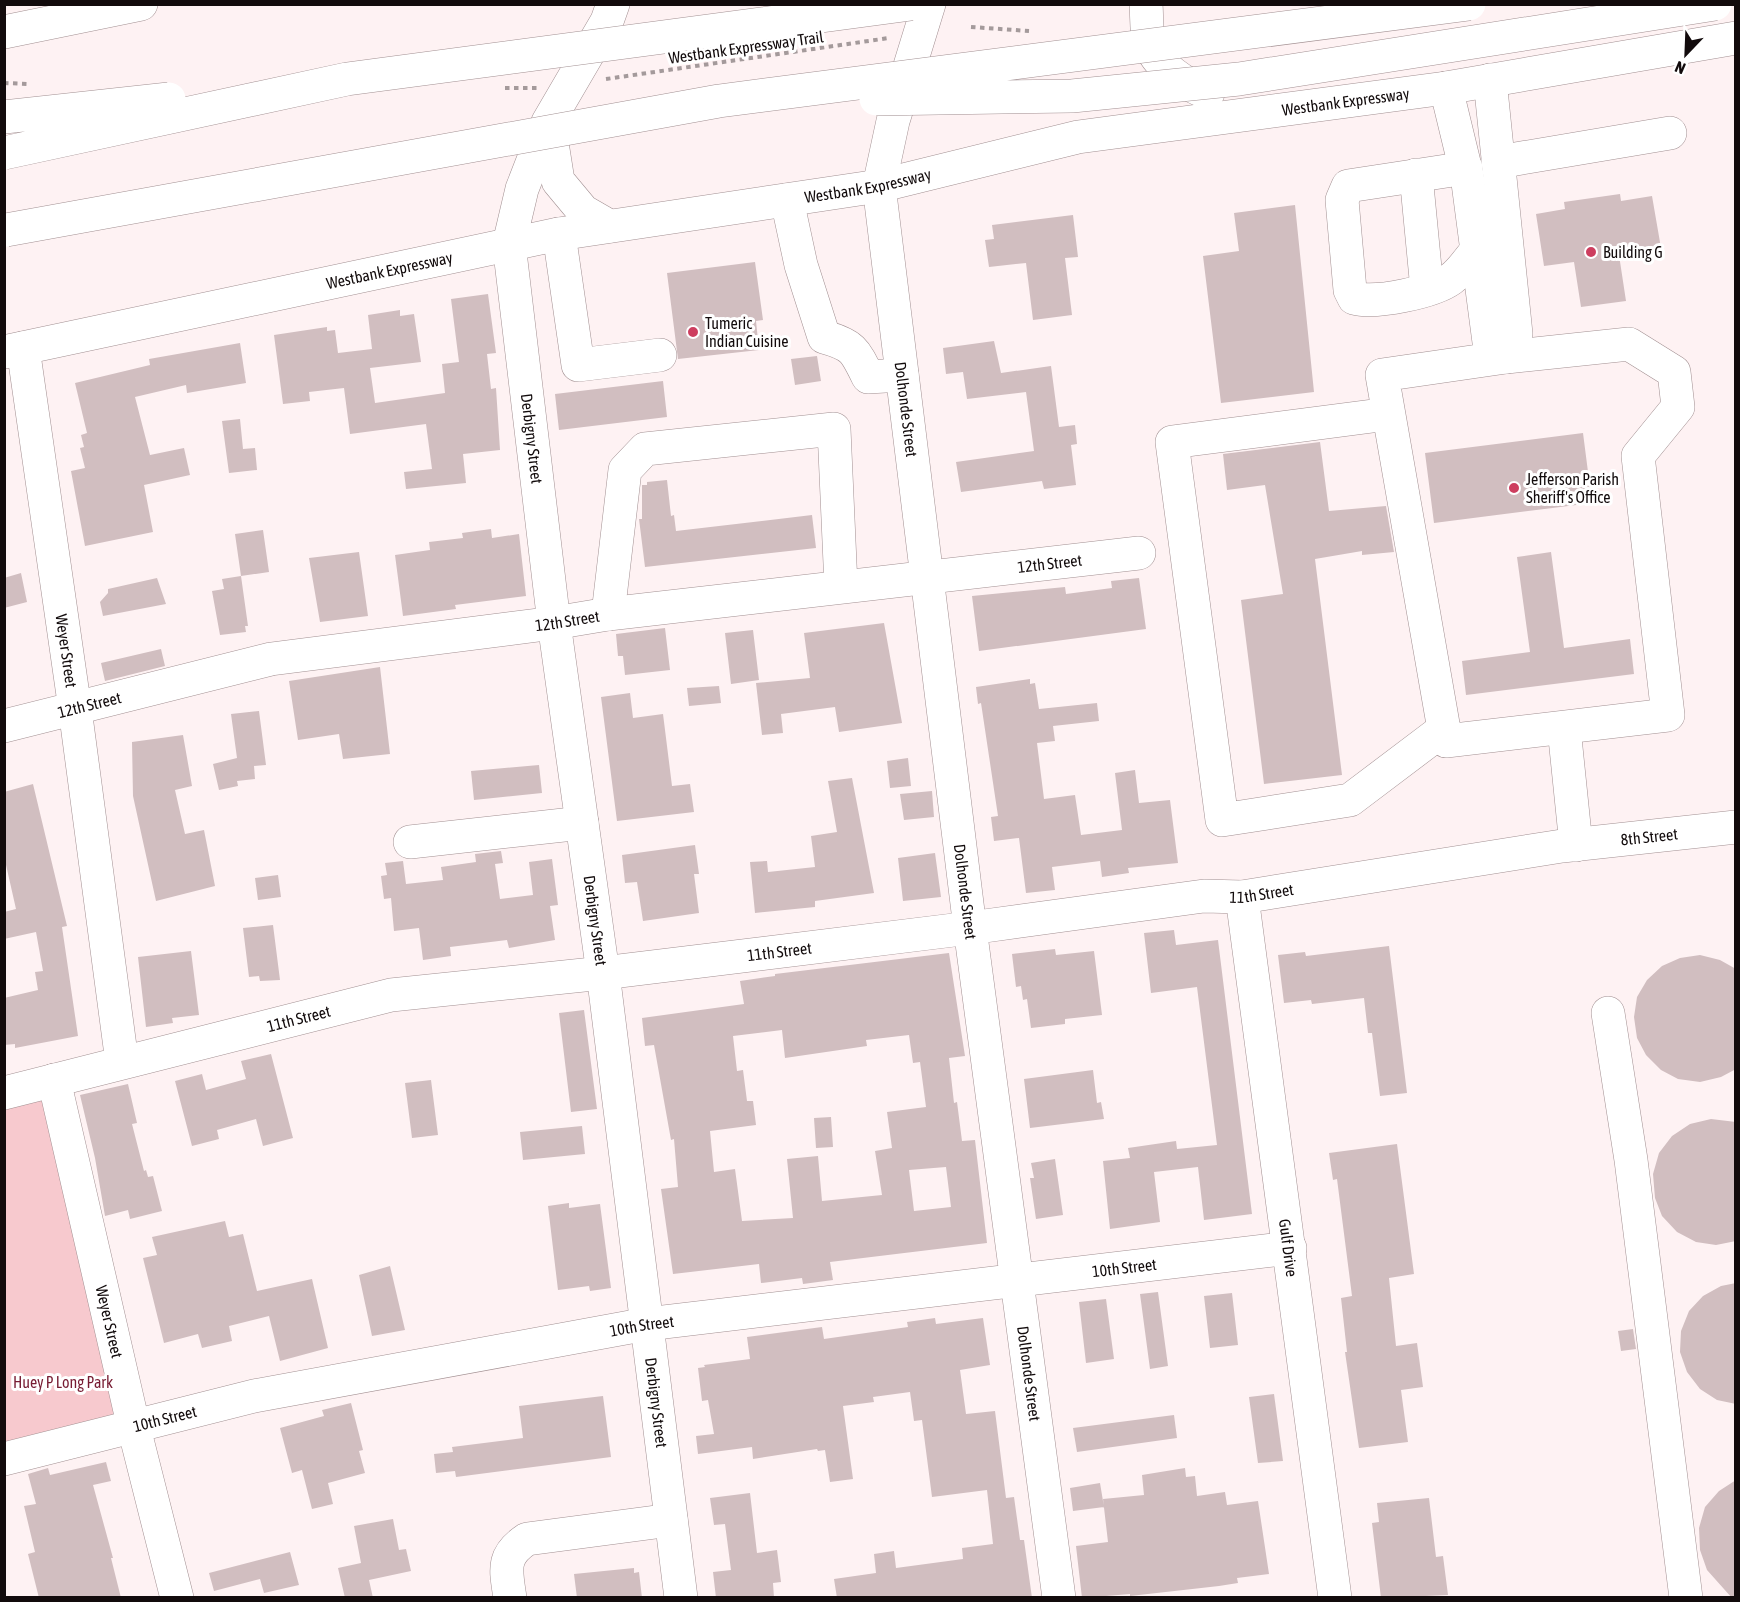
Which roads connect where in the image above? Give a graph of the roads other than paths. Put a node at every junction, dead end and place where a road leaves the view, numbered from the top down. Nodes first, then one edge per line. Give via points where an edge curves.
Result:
1 (141, 4) edge
2 (613, 4) edge
3 (911, 4) edge
4 (929, 4) edge
5 (1146, 4) edge
6 (1469, 4) edge
7 (1715, 4) edge
8 (4, 32) edge
9 (1736, 38) edge
10 (347, 79) junction
11 (1490, 80) junction
12 (1446, 88) junction
13 (718, 101) junction
14 (1256, 112) junction
15 (4, 117) edge
16 (548, 122) junction
17 (1670, 133) dead end
18 (4, 153) edge
19 (1498, 162) junction
20 (1466, 168) junction
21 (1416, 175) junction
22 (879, 186) junction
23 (787, 200) junction
24 (609, 226) junction
25 (1484, 228) junction
26 (6, 230) edge
27 (559, 234) junction
28 (509, 244) junction
29 (1427, 289) junction
30 (14, 350) edge
31 (660, 354) dead end
32 (1506, 357) junction
33 (902, 375) junction
34 (1388, 414) junction
35 (1139, 553) dead end
36 (926, 577) junction
37 (841, 586) junction
38 (608, 614) junction
39 (554, 623) junction
40 (75, 709) junction
41 (4, 726) edge
42 (1444, 729) junction
43 (1557, 729) junction
44 (582, 823) junction
45 (1736, 827) edge
46 (410, 842) dead end
47 (1569, 845) junction
48 (1242, 897) junction
49 (970, 928) junction
50 (603, 973) junction
51 (1608, 1012) dead end
52 (122, 1062) junction
53 (54, 1080) junction
54 (4, 1093) edge
55 (1290, 1248) junction
56 (1017, 1278) junction
57 (647, 1324) junction
58 (134, 1428) junction
59 (4, 1459) edge
60 (671, 1521) junction
61 (177, 1598) edge
62 (510, 1598) edge
63 (681, 1598) edge
64 (1059, 1598) edge
65 (1335, 1598) edge
66 (1686, 1598) edge

1 - 8 main road
2 - 16 main road via 608,21
3 - 10 main road, bridge
4 - 22 main road, Dolhonde Street via 893,121
5 - 14 main road via 1149,42 1158,60 1195,88
6 - 13 main road, bridge
7 - 13 main road, bridge via 1239,79 1072,96
9 - 11 main road, Westbank Expressway
10 - 15 main road, bridge
10 - 18 main road, bridge
11 - 12 main road, Westbank Expressway
11 - 19 main road
12 - 14 main road, Westbank Expressway
12 - 20 main road
13 - 26 main road, bridge
14 - 22 main road, Westbank Expressway via 1078,136
16 - 24 main road via 558,181 583,211
16 - 28 main road via 522,189
17 - 19 main road
19 - 25 main road
20 - 21 main road
20 - 25 main road
21 - 29 main road
21 - 29 main road via 1358,184 1345,190 1342,200 1348,280 1354,298 1363,300
22 - 23 main road, Westbank Expressway
22 - 33 main road, Dolhonde Street
23 - 24 main road, Westbank Expressway
23 - 33 main road via 801,265 824,337 843,342 856,351 868,377
24 - 27 main road, Westbank Expressway
25 - 29 main road via 1451,279
25 - 32 main road via 1516,334
25 - 32 main road via 1489,342
27 - 28 main road, Westbank Expressway
27 - 31 main road via 578,365
28 - 30 main road, Westbank Expressway
28 - 39 main road, Derbigny Street
30 - 40 main road, Weyer Street
32 - 34 main road via 1382,375
32 - 43 main road via 1629,345 1674,372 1678,407 1638,456 1668,715
33 - 36 main road, Dolhonde Street
34 - 42 main road
34 - 42 main road via 1172,442 1222,819 1350,800
35 - 36 main road, 12th Street
36 - 37 main road, 12th Street
36 - 49 main road, Dolhonde Street
37 - 38 main road, 12th Street
37 - 38 main road via 834,429 645,449 625,471
38 - 39 main road, 12th Street
39 - 40 main road, 12th Street via 272,659
39 - 44 main road, Derbigny Street
40 - 41 main road, 12th Street
40 - 52 main road, Weyer Street
42 - 43 main road via 1446,741
43 - 47 main road
44 - 46 main road
44 - 50 main road, Derbigny Street
45 - 47 main road, 8th Street
47 - 48 main road, 11th Street
48 - 49 main road, 11th Street via 1204,896
48 - 55 main road, Gulf Drive
49 - 50 main road, 11th Street
49 - 56 main road, Dolhonde Street
50 - 52 main road, 11th Street via 391,995
50 - 57 main road, Derbigny Street
51 - 66 main road via 1631,1160
52 - 53 main road, 11th Street
53 - 54 main road, 11th Street
53 - 58 main road, Weyer Street
55 - 56 main road, 10th Street
55 - 65 main road, Gulf Drive
56 - 57 main road, 10th Street
56 - 64 main road, Dolhonde Street
57 - 58 main road, 10th Street via 254,1396
57 - 60 main road, Derbigny Street
58 - 59 main road, 10th Street
58 - 61 main road, Weyer Street
60 - 62 main road via 527,1539 509,1555
60 - 63 main road, Derbigny Street

